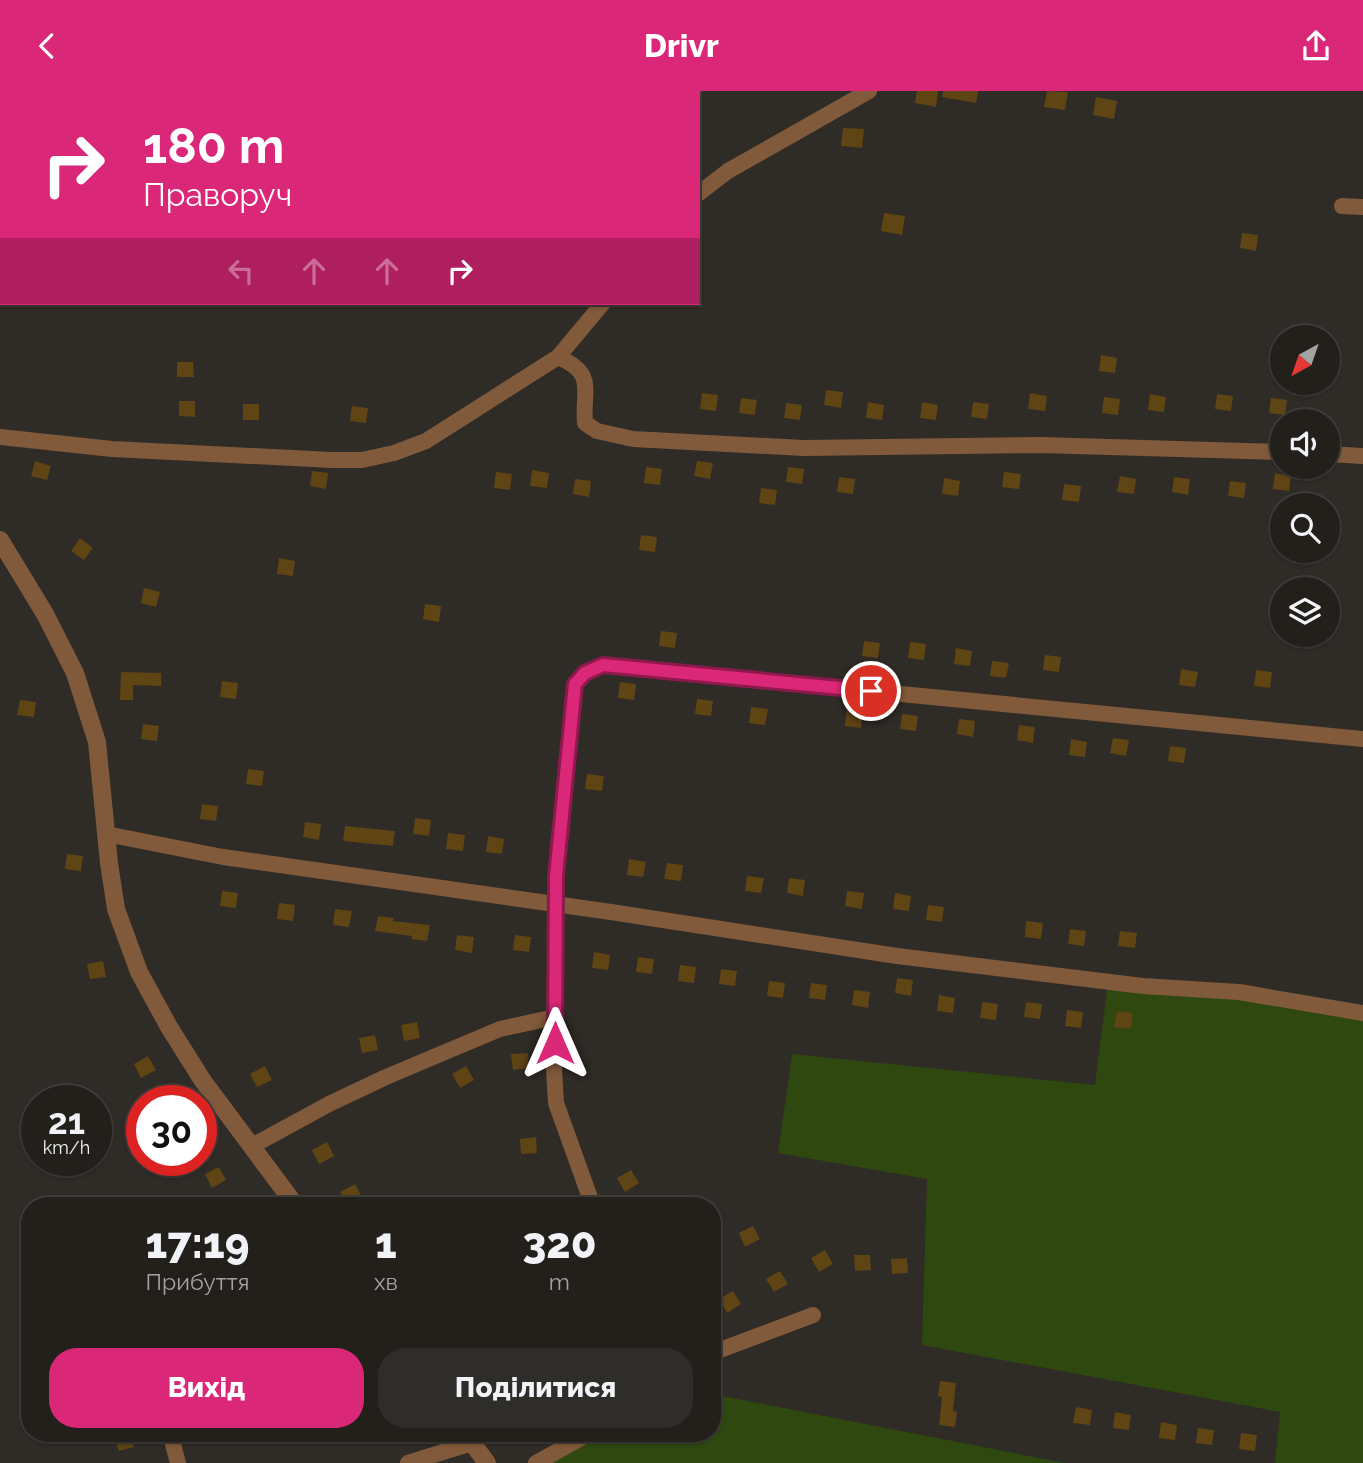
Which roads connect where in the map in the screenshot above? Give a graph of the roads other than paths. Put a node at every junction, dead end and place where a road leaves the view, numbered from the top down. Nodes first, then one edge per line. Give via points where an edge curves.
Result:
1 (869, 91) edge
2 (700, 192) edge
3 (1342, 206) dead end
4 (1363, 207) edge
5 (601, 305) edge
6 (558, 357) junction
7 (0, 437) edge
8 (1270, 452) edge
9 (1340, 455) edge
10 (1363, 456) edge
11 (0, 540) edge
12 (1363, 739) edge
13 (106, 834) junction
14 (556, 904) junction
15 (1363, 1013) edge
16 (555, 1017) junction
17 (251, 1146) junction
18 (289, 1197) edge
19 (590, 1197) edge
20 (813, 1315) dead end
21 (721, 1350) edge
22 (172, 1442) edge
23 (458, 1442) edge
24 (471, 1442) edge
25 (574, 1442) edge
26 (178, 1463) edge
27 (408, 1463) edge
28 (487, 1463) edge
29 (536, 1463) edge

1 - 2 street via 728,171
3 - 4 street
5 - 6 street
6 - 7 street via 426,441 362,460 125,450
6 - 8 street via 575,364 587,382 585,423 597,431 633,439 804,448 1041,445
9 - 10 street
11 - 13 street via 75,673 97,742
12 - 14 street via 603,665 575,684
13 - 14 street via 223,857
13 - 17 street via 116,909 139,972 203,1081
14 - 15 street via 897,956 1143,986 1239,992
14 - 16 street
16 - 17 street via 500,1029 386,1077
16 - 19 street via 556,1103
17 - 18 street
20 - 21 street
22 - 26 street
23 - 27 street
24 - 28 street
25 - 29 street

